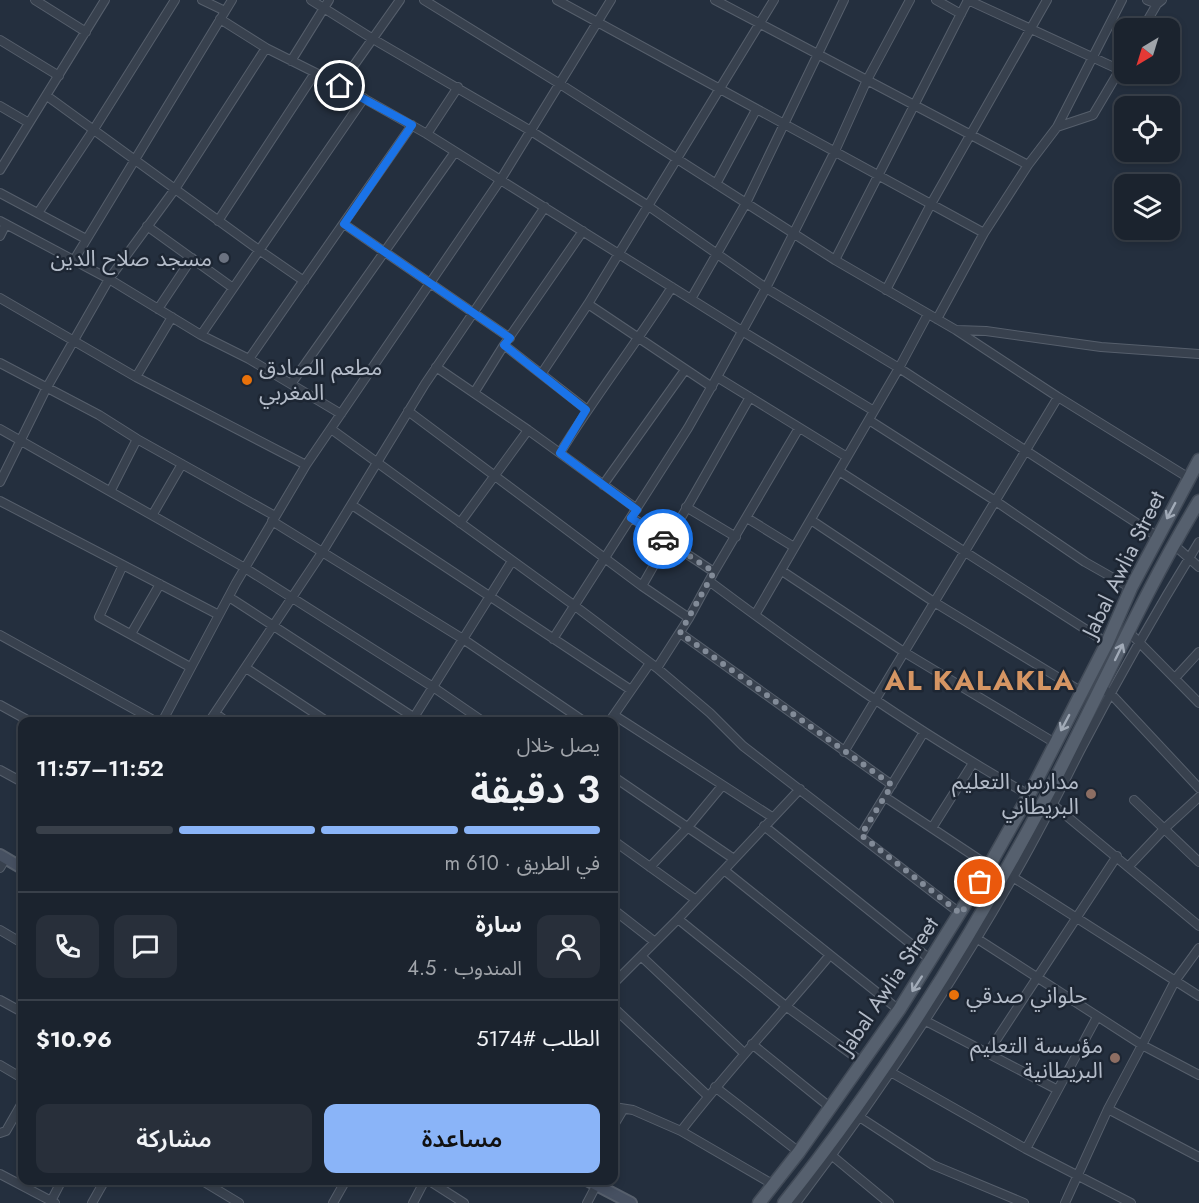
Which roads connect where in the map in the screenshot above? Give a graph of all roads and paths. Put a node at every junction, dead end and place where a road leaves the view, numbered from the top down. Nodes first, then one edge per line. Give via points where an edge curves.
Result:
1 (35, 0) edge
2 (105, 0) edge
3 (174, 0) edge
4 (202, 0) edge
5 (232, 0) edge
6 (311, 0) edge
7 (329, 0) edge
8 (400, 0) edge
9 (424, 0) edge
10 (557, 0) edge
11 (611, 0) edge
12 (715, 0) edge
13 (774, 0) edge
14 (844, 0) edge
15 (910, 0) edge
16 (936, 0) edge
17 (968, 0) edge
18 (1047, 0) edge
19 (1122, 0) edge
20 (1147, 0) edge
21 (1159, 2) edge
22 (437, 4) edge
23 (324, 8) junction
24 (225, 11) junction
25 (961, 14) junction
26 (1149, 18) edge
27 (220, 19) junction
28 (598, 22) junction
29 (759, 24) junction
30 (1032, 30) junction
31 (86, 32) junction
32 (373, 39) junction
33 (0, 40) edge
34 (266, 48) junction
35 (817, 53) junction
36 (1093, 57) junction
37 (291, 61) junction
38 (1114, 67) edge
39 (315, 73) junction
40 (59, 76) junction
41 (867, 80) junction
42 (1114, 80) edge
43 (560, 84) junction
44 (340, 86) junction
45 (458, 87) junction
46 (719, 89) junction
47 (47, 96) junction
48 (364, 98) junction
49 (915, 105) junction
50 (0, 106) edge
51 (756, 110) junction
52 (29, 123) junction
53 (785, 124) junction
54 (412, 125) junction
55 (1058, 127) junction
56 (94, 129) junction
57 (531, 131) junction
58 (427, 134) junction
59 (970, 135) junction
60 (835, 151) junction
61 (455, 152) junction
62 (676, 158) junction
63 (135, 159) junction
64 (1028, 165) junction
65 (0, 170) edge
66 (879, 176) junction
67 (501, 179) junction
68 (716, 184) junction
69 (175, 189) junction
70 (0, 193) edge
71 (746, 203) junction
72 (932, 204) junction
73 (647, 205) junction
74 (545, 207) junction
75 (38, 213) junction
76 (218, 221) junction
77 (3, 222) edge
78 (344, 224) junction
79 (147, 226) junction
80 (582, 231) junction
81 (984, 233) junction
82 (793, 234) junction
83 (0, 236) edge
84 (86, 239) junction
85 (259, 250) junction
86 (385, 253) junction
87 (718, 253) junction
88 (618, 254) junction
89 (192, 258) junction
90 (835, 260) junction
91 (74, 261) junction
92 (109, 279) junction
93 (304, 280) junction
94 (430, 283) junction
95 (672, 287) junction
96 (233, 288) junction
97 (766, 288) junction
98 (886, 290) junction
99 (0, 298) edge
100 (691, 299) junction
101 (588, 304) junction
102 (158, 309) junction
103 (473, 312) junction
104 (927, 314) junction
105 (171, 317) junction
106 (937, 319) junction
107 (956, 330) junction
108 (742, 331) junction
109 (201, 335) junction
110 (510, 338) junction
111 (639, 339) junction
112 (75, 342) junction
113 (504, 345) junction
114 (1199, 354) edge
115 (249, 359) junction
116 (0, 363) edge
117 (436, 367) junction
118 (899, 368) junction
119 (686, 370) junction
120 (542, 373) junction
121 (136, 377) junction
122 (717, 377) junction
123 (291, 384) junction
124 (712, 387) junction
125 (46, 388) junction
126 (474, 393) junction
127 (750, 397) junction
128 (1058, 397) junction
129 (586, 410) junction
130 (408, 411) junction
131 (874, 411) junction
132 (341, 414) junction
133 (868, 420) junction
134 (799, 428) junction
135 (0, 429) edge
136 (331, 429) junction
137 (528, 430) junction
138 (20, 439) junction
139 (136, 439) junction
140 (1025, 452) junction
141 (560, 453) junction
142 (847, 457) junction
143 (1199, 460) edge
144 (378, 462) junction
145 (182, 464) junction
146 (306, 465) junction
147 (839, 471) junction
148 (495, 474) junction
149 (1189, 478) junction
150 (0, 482) edge
151 (603, 485) junction
152 (111, 490) junction
153 (994, 500) junction
154 (0, 501) edge
155 (1199, 501) edge
156 (352, 505) junction
157 (686, 507) junction
158 (637, 510) junction
159 (153, 514) junction
160 (274, 518) junction
161 (631, 518) junction
162 (747, 518) junction
163 (811, 519) junction
164 (460, 523) junction
165 (736, 537) junction
166 (1158, 537) junction
167 (667, 541) junction
168 (1199, 542) edge
169 (1173, 544) junction
170 (794, 547) junction
171 (323, 551) junction
172 (964, 552) junction
173 (605, 557) junction
174 (1189, 558) junction
175 (512, 561) junction
176 (123, 565) junction
177 (1199, 567) edge
178 (245, 568) junction
179 (782, 571) junction
180 (714, 572) junction
181 (709, 581) junction
182 (160, 584) junction
183 (642, 585) junction
184 (1131, 588) junction
185 (229, 597) junction
186 (489, 597) junction
187 (293, 599) junction
188 (934, 602) junction
189 (575, 606) junction
190 (219, 615) junction
191 (755, 615) junction
192 (689, 618) junction
193 (275, 625) junction
194 (1129, 632) junction
195 (680, 633) junction
196 (131, 634) junction
197 (0, 635) edge
198 (463, 639) junction
199 (553, 639) junction
200 (1140, 641) junction
201 (1107, 643) junction
202 (904, 652) junction
203 (1199, 652) edge
204 (654, 666) junction
205 (190, 667) junction
206 (246, 668) junction
207 (1175, 678) junction
208 (433, 687) junction
209 (631, 690) junction
210 (1106, 691) junction
211 (1082, 692) junction
212 (875, 700) junction
213 (1199, 704) edge
214 (0, 705) edge
215 (214, 713) junction
216 (22, 717) edge
217 (150, 717) edge
218 (162, 717) edge
219 (212, 717) edge
220 (220, 717) edge
221 (320, 717) edge
222 (411, 717) edge
223 (417, 717) edge
224 (477, 717) edge
225 (578, 717) edge
226 (613, 717) edge
227 (618, 722) edge
228 (924, 732) junction
229 (1055, 743) junction
230 (844, 752) junction
231 (972, 763) junction
232 (0, 770) edge
233 (18, 780) edge
234 (618, 780) edge
235 (892, 785) junction
236 (722, 786) junction
237 (1199, 788) edge
238 (800, 789) junction
239 (1029, 795) junction
240 (885, 797) junction
241 (1199, 797) edge
242 (1134, 800) dead end
243 (1049, 802) junction
244 (772, 817) junction
245 (764, 826) junction
246 (688, 827) junction
247 (932, 828) junction
248 (1164, 829) junction
249 (861, 835) junction
250 (618, 844) edge
251 (1117, 856) junction
252 (734, 859) junction
253 (2, 861) edge
254 (1199, 861) edge
255 (990, 866) junction
256 (1129, 866) junction
257 (18, 867) edge
258 (650, 867) junction
259 (724, 870) junction
260 (1009, 875) junction
261 (696, 900) junction
262 (618, 913) edge
263 (961, 914) junction
264 (1075, 917) junction
265 (678, 919) junction
266 (1199, 926) edge
267 (0, 930) edge
268 (973, 936) junction
269 (18, 941) edge
270 (655, 942) junction
271 (1199, 948) edge
272 (830, 956) junction
273 (642, 957) junction
274 (931, 960) junction
275 (1036, 978) junction
276 (618, 979) edge
277 (1175, 981) junction
278 (1199, 996) edge
279 (0, 999) edge
280 (787, 1007) junction
281 (18, 1010) edge
282 (899, 1010) junction
283 (618, 1012) edge
284 (1097, 1017) junction
285 (921, 1018) junction
286 (752, 1044) junction
287 (1142, 1045) junction
288 (744, 1053) junction
289 (987, 1054) junction
290 (862, 1062) junction
291 (0, 1065) edge
292 (887, 1070) junction
293 (1199, 1075) edge
294 (18, 1076) edge
295 (715, 1087) junction
296 (1056, 1089) junction
297 (708, 1096) junction
298 (831, 1107) junction
299 (618, 1108) edge
300 (18, 1110) edge
301 (622, 1110) junction
302 (1108, 1110) junction
303 (856, 1115) junction
304 (618, 1118) edge
305 (681, 1131) junction
306 (0, 1133) edge
307 (1026, 1149) junction
308 (799, 1152) junction
309 (828, 1153) junction
310 (1199, 1157) edge
311 (0, 1174) edge
312 (1078, 1175) junction
313 (18, 1184) edge
314 (20, 1185) edge
315 (60, 1185) edge
316 (102, 1185) edge
317 (209, 1185) edge
318 (344, 1185) edge
319 (424, 1185) edge
320 (435, 1185) edge
321 (592, 1185) edge
322 (596, 1185) edge
323 (774, 1185) junction
324 (1004, 1199) edge
325 (52, 1202) edge
326 (791, 1202) edge
327 (92, 1203) edge
328 (239, 1203) edge
329 (333, 1203) edge
330 (413, 1203) edge
331 (464, 1203) edge
332 (587, 1203) edge
333 (631, 1203) edge
334 (759, 1203) edge
335 (889, 1203) edge
336 (1024, 1203) edge
337 (1065, 1203) edge
338 (1131, 1203) edge

1 - 31 street
2 - 31 street
3 - 56 street
4 - 24 street
5 - 24 street
6 - 23 street
7 - 23 street
8 - 32 street
9 - 22 street
10 - 28 street
11 - 28 street
12 - 29 street
13 - 29 street
14 - 35 street
15 - 41 street
16 - 25 street
17 - 25 street
17 - 30 street
18 - 30 street
19 - 36 street
20 - 21 street
21 - 26 street
22 - 43 street
23 - 32 street
23 - 37 street
24 - 27 street
25 - 49 street
27 - 34 street
27 - 63 street
28 - 43 street
28 - 46 street
29 - 35 street
29 - 46 street
30 - 36 street
30 - 59 street
31 - 40 street
32 - 44 street
32 - 45 street
33 - 40 street
34 - 37 street
34 - 69 street
35 - 41 street
35 - 53 street
36 - 38 street
36 - 55 street
37 - 39 street
39 - 44 street
39 - 76 street
40 - 47 street
41 - 49 street
41 - 60 street
42 - 55 street via 1093,115
43 - 57 street
43 - 62 street
44 - 48 street
45 - 57 street
45 - 58 street
46 - 51 street
46 - 62 street
47 - 52 street
47 - 56 street
48 - 54 street
48 - 85 street
49 - 59 street
49 - 66 street
50 - 52 street
51 - 53 street
51 - 68 street
52 - 65 street
53 - 60 street
53 - 71 street
54 - 58 street
54 - 78 street
55 - 64 street
56 - 63 street
56 - 75 street
57 - 67 street
57 - 73 street
58 - 61 street
59 - 64 street
59 - 72 street
60 - 66 street
60 - 82 street
61 - 67 street
61 - 86 street
62 - 68 street
62 - 73 street
63 - 69 street
63 - 84 street
64 - 81 street
66 - 72 street
66 - 90 street
67 - 74 street
67 - 94 street
68 - 71 street
69 - 76 street
69 - 79 street
70 - 75 street
71 - 82 street
71 - 87 street
72 - 81 street
72 - 98 street
73 - 87 street
73 - 88 street
74 - 80 street
74 - 103 street
75 - 84 street
76 - 85 street
77 - 83 street
77 - 91 street
78 - 86 street
78 - 93 street
79 - 89 street
79 - 92 street
80 - 88 street
80 - 110 street
81 - 106 street
82 - 90 street
82 - 97 street
84 - 91 street
85 - 93 street
85 - 96 street
86 - 94 street
86 - 123 street
87 - 97 street
87 - 100 street
88 - 95 street
88 - 101 street
89 - 96 street
89 - 102 street
90 - 98 street
91 - 92 street
92 - 102 street
92 - 112 street
93 - 115 street
94 - 103 street
94 - 132 street
95 - 100 street
95 - 111 street
96 - 109 street
97 - 108 street
97 - 118 street
98 - 104 street
99 - 112 street
100 - 108 street
101 - 111 street
101 - 120 street
102 - 105 street
103 - 110 street
103 - 117 street
104 - 106 street
104 - 118 street
105 - 109 street
105 - 121 street
106 - 107 street
107 - 114 street
107 - 128 street
108 - 122 street
108 - 131 street
109 - 115 street
110 - 113 street
111 - 119 street
111 - 129 street
112 - 121 street
112 - 125 street
113 - 120 street
113 - 126 street
115 - 123 street
116 - 125 street
117 - 126 street
117 - 130 street
118 - 131 street
118 - 140 street
119 - 124 street
119 - 151 street
120 - 129 street
121 - 146 street
122 - 124 street
122 - 127 street
123 - 132 street
124 - 158 street
125 - 138 street
125 - 139 street
126 - 137 street
127 - 134 street
127 - 157 street
128 - 140 street
128 - 149 street
129 - 141 street
130 - 144 street
130 - 148 street
131 - 133 street
132 - 136 street
133 - 142 street
133 - 153 street
134 - 142 street
134 - 162 street
135 - 138 street
136 - 144 street
136 - 146 street
137 - 141 street
137 - 148 street
138 - 150 street
138 - 152 street
139 - 145 street
139 - 152 street
140 - 153 street
140 - 166 street
141 - 151 street
142 - 147 street
143 - 149 main road, Jabal Awlia Street
144 - 156 street
144 - 164 street
145 - 159 street
145 - 160 street
146 - 160 street
147 - 163 street
147 - 172 street
148 - 164 street
148 - 173 street
149 -> 166 main road, Jabal Awlia Street
151 - 158 street
152 - 159 street
153 - 172 street
153 - 184 street
154 - 176 street
155 - 169 main road, Jabal Awlia Street
156 - 171 street
156 - 186 street
157 - 165 street
157 - 167 street
158 - 161 street
159 - 178 street
160 - 171 street
160 - 178 street
161 - 167 street
161 - 173 street
162 - 165 street
162 - 170 street
163 - 170 street
163 - 188 street
164 - 175 street
165 - 180 street
166 - 184 main road, Jabal Awlia Street
167 - 180 street
167 - 183 street
168 - 174 street
169 - 174 street
169 - 194 main road, Jabal Awlia Street
170 - 179 street
171 - 187 street
171 - 198 street
172 - 188 street
172 - 201 street
173 - 183 street
173 - 189 street
174 - 177 street
174 - 200 street
175 - 186 street
175 - 189 street
176 - 182 street
176 - 196 street via 99,617
178 - 185 street
178 - 187 street
179 - 191 street
179 - 202 street
180 - 181 street
181 - 191 street
181 - 192 street
182 - 190 street
182 - 196 street
183 - 192 street
184 - 201 main road, Jabal Awlia Street
185 - 190 street
185 - 193 street
186 - 198 street
186 - 199 street
187 - 193 street
187 - 208 street
188 - 202 street
188 - 211 street
189 - 199 street
189 - 204 street
190 - 205 street
191 - 212 street
192 - 195 street
193 - 206 street
193 - 222 street
194 - 200 street
210 -> 194 main road, Jabal Awlia Street
195 - 204 street
195 - 230 street
196 - 205 street
197 - 217 street
198 - 208 street
198 - 225 street
199 - 209 street
200 - 207 street
200 - 210 street
201 - 211 main road, Jabal Awlia Street
202 - 212 street
202 - 229 street
203 - 207 street
204 - 209 street
204 - 238 street via 710,712 743,746
205 - 218 street
206 - 215 street
206 - 221 street
207 - 213 street
208 - 223 street
208 - 224 street
209 - 226 street
210 - 237 street
210 - 243 main road, Jabal Awlia Street
211 -> 229 main road, Jabal Awlia Street
212 - 228 street
212 - 230 street
214 - 216 street
215 - 219 street
215 - 220 street
227 - 236 street
228 - 231 street
228 - 235 street
229 - 239 main road, Jabal Awlia Street
230 - 235 street
231 - 239 street
231 - 247 street
232 - 233 street
234 - 246 street
235 - 240 street
236 - 244 street
236 - 246 street
238 - 244 street
238 - 249 street
239 - 255 main road, Jabal Awlia Street
240 - 247 street
240 - 249 street
241 - 248 street
242 - 248 street
243 - 251 street
243 - 260 main road, Jabal Awlia Street
244 - 245 street
245 - 252 street
245 - 274 street
246 - 252 street
246 - 258 street
247 - 255 street
248 - 254 street
248 - 256 street
249 - 263 street
250 - 258 street
251 - 256 street
251 - 264 street
252 - 259 street
253 - 257 street
255 - 263 main road, Jabal Awlia Street
256 - 266 street
258 - 261 street
259 - 261 street
259 - 272 street
260 - 264 street
260 - 268 main road, Jabal Awlia Street
261 - 265 street
262 - 270 street
263 - 274 main road, Jabal Awlia Street
264 - 275 street
264 - 277 street
265 - 270 street
265 - 280 street
267 - 269 street
268 - 275 street
268 - 285 main road, Jabal Awlia Street
270 - 273 street
271 - 277 street
272 - 280 street
272 - 282 street
273 - 276 street
273 - 288 street
274 -> 282 main road, Jabal Awlia Street
275 - 284 street
275 - 289 street
277 - 278 street
277 - 287 street
279 - 281 street
280 - 286 street
280 - 290 street
282 - 290 main road, Jabal Awlia Street
283 - 297 street
284 - 287 street
284 - 296 street
285 - 289 street
285 - 292 main road, Jabal Awlia Street
286 - 288 street
286 - 298 street
287 - 293 street
287 - 302 street
288 - 295 street
289 - 296 street
290 - 298 main road, Jabal Awlia Street
291 - 294 street
292 - 303 main road, Jabal Awlia Street
292 - 307 street
295 - 297 street
295 - 308 street
296 - 307 street
297 - 305 street
298 - 308 main road, Jabal Awlia Street
299 - 301 street
300 - 306 street via 6,1131
301 - 304 street
301 - 305 street via 633,1110
302 - 310 street
302 - 312 street
303 - 309 main road, Jabal Awlia Street
303 - 324 street via 933,1165
305 - 323 street
307 - 312 street
308 - 323 main road, Jabal Awlia Street
309 - 326 main road, Jabal Awlia Street
309 - 335 street
311 - 313 street
312 - 337 street
312 - 338 street
314 - 325 street
315 - 325 street
316 - 327 street
317 - 328 street
318 - 329 street
319 - 330 street
320 - 331 street
321 - 332 street
322 - 333 street
323 - 334 main road, Jabal Awlia Street
324 - 336 street

